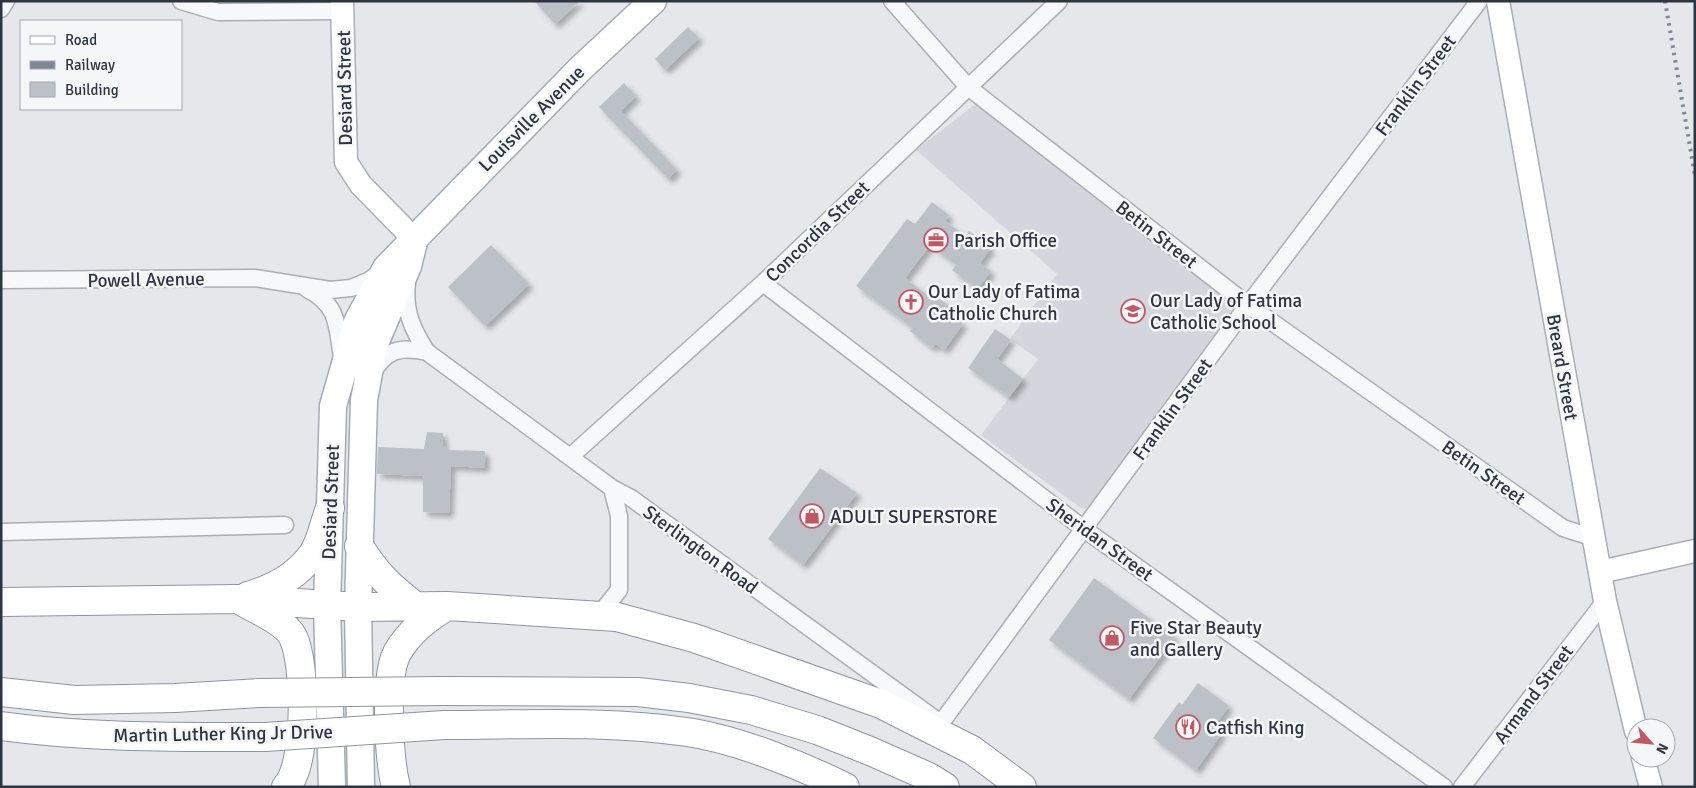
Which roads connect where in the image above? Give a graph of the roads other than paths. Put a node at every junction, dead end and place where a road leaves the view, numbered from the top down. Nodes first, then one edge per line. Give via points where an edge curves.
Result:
1 (6, 1) edge
2 (181, 1) edge
3 (653, 1) edge
4 (892, 1) edge
5 (1059, 1) edge
6 (1479, 1) edge
7 (1498, 1) edge
8 (342, 6) edge
9 (1, 8) edge
10 (968, 88) junction
11 (414, 239) junction
12 (397, 267) junction
13 (1, 280) edge
14 (291, 282) junction
15 (763, 283) junction
16 (1248, 305) junction
17 (428, 352) junction
18 (344, 368) junction
19 (367, 382) junction
20 (571, 456) junction
21 (612, 488) junction
22 (330, 508) junction
23 (285, 525) dead end
24 (1084, 529) junction
25 (1, 532) edge
26 (1594, 538) junction
27 (359, 546) junction
28 (1695, 551) edge
29 (1600, 572) junction
30 (619, 590) junction
31 (237, 599) junction
32 (1605, 601) junction
33 (1, 602) edge
34 (327, 605) junction
35 (415, 606) junction
36 (446, 606) junction
37 (358, 607) junction
38 (587, 613) junction
39 (637, 621) junction
40 (1, 692) edge
41 (1633, 718) edge
42 (941, 723) junction
43 (1, 726) edge
44 (972, 750) junction
45 (1646, 768) edge
46 (286, 787) edge
47 (332, 787) edge
48 (361, 787) edge
49 (396, 787) edge
50 (845, 787) edge
51 (945, 787) edge
52 (1022, 787) edge
53 (1444, 787) edge
54 (1462, 787) edge
55 (1651, 787) edge

1 - 9 street
2 - 8 street via 218,12
3 - 11 main road, Louisville Avenue via 586,62
4 - 10 street, Betin Street
5 - 10 street, Concordia Street
6 - 16 street, Franklin Street
7 - 26 street, Breard Street
8 - 11 street, Desiard Street via 346,162 361,185
10 - 15 street, Concordia Street
10 - 16 street, Betin Street
11 - 12 main road, Desiard Street
12 - 14 street, Powell Avenue via 351,288 330,290
12 - 17 street, Sterlington Road via 407,314
12 - 18 main road, Desiard Street via 357,322
12 - 19 main road, Desiard Street
13 - 14 street, Powell Avenue via 255,278
14 - 18 street, Powell Avenue via 321,296 336,318
15 - 20 street, Concordia Street
15 - 24 street, Sheridan Street
16 - 24 street, Franklin Street
16 - 26 street, Betin Street via 1563,528
17 - 19 street, Sterlington Road via 408,348 395,351 375,368
17 - 20 street, Sterlington Road
18 - 22 main road, Desiard Street via 333,406
19 - 27 main road, Desiard Street via 360,472
20 - 21 street, Sterlington Road
21 - 30 street via 619,516
21 - 42 street, Sterlington Road via 631,498
22 - 31 highway via 313,554 297,571 272,589
22 - 34 main road, Desiard Street
23 - 25 street
24 - 42 street, Franklin Street
24 - 53 street, Sheridan Street
26 - 29 street, Breard Street
27 - 35 highway via 386,584
27 - 37 main road, Desiard Street
28 - 29 street
29 - 32 street, Breard Street
30 - 38 street via 603,610
30 - 39 street via 623,604
31 - 33 highway
31 - 34 highway
31 - 46 highway via 273,618 292,635 297,651 302,718 299,760
32 - 41 street, Breard Street
32 - 54 street, Armand Street
34 - 37 highway
34 - 47 main road, Desiard Street
35 - 36 highway
35 - 37 highway
36 - 38 highway
36 - 49 highway via 422,622 404,641 396,656 389,708 392,772
37 - 48 main road, Desiard Street
38 - 39 highway
39 - 44 highway via 882,704
40 - 51 highway, Martin Luther King Jr Drive, bridge via 74,700 259,693 638,692 751,710 817,730 930,777
42 - 44 street, Sterlington Road
43 - 50 highway, Martin Luther King Jr Drive, bridge via 50,733 157,738 265,737 444,725 629,725 689,732 753,749
44 - 52 highway
45 - 55 street

